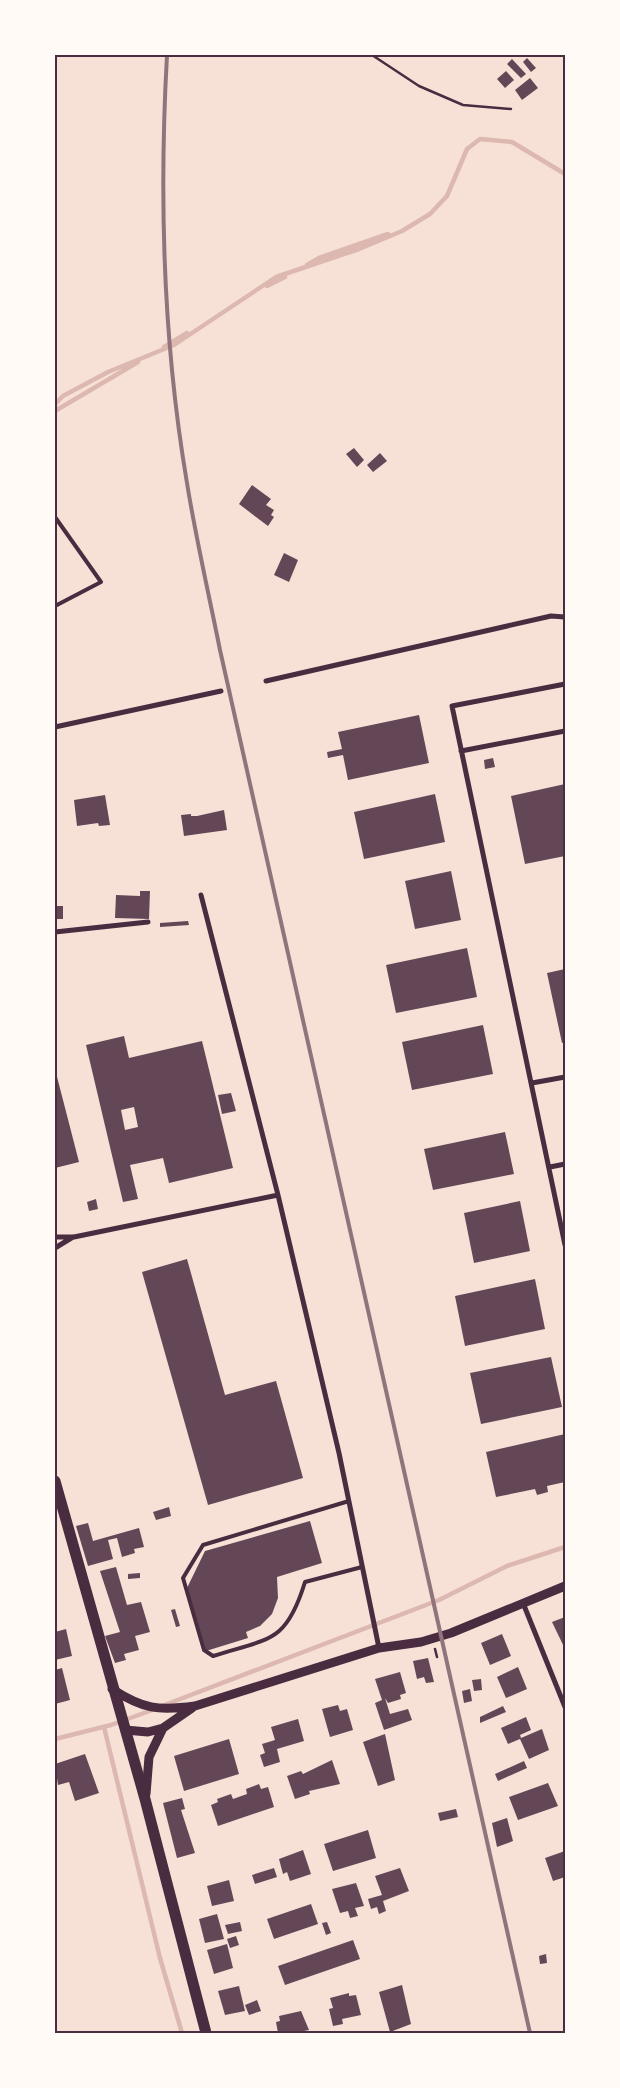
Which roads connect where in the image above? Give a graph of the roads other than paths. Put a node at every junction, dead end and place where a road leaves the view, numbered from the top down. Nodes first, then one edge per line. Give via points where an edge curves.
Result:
1 (55, 516) edge
2 (55, 606) edge
3 (565, 617) edge
4 (266, 681) dead end
5 (565, 684) edge
6 (221, 691) dead end
7 (55, 727) edge
8 (565, 731) edge
9 (462, 751) junction
10 (202, 895) dead end
11 (148, 922) dead end
12 (55, 932) edge
13 (565, 1077) edge
14 (532, 1083) junction
15 (565, 1164) edge
16 (550, 1167) junction
17 (278, 1195) junction
18 (55, 1237) edge
19 (74, 1237) junction
20 (565, 1245) edge
21 (55, 1248) edge
22 (55, 1481) edge
23 (349, 1501) junction
24 (362, 1567) junction
25 (565, 1586) edge
26 (523, 1604) junction
27 (379, 1648) junction
28 (112, 1689) junction
29 (195, 1706) junction
30 (565, 1707) edge
31 (163, 1728) junction
32 (125, 1730) junction
33 (145, 1799) junction
34 (206, 2033) edge

1 - 2 lane via 102,582
3 - 4 street via 551,616
5 - 9 street via 452,706
6 - 7 street
8 - 9 street
9 - 14 street
10 - 17 street
11 - 12 street
13 - 14 street
14 - 16 street
15 - 16 street
16 - 20 street
17 - 19 street
17 - 23 street
18 - 19 street
19 - 21 street
22 - 28 main road
23 - 24 street
23 - 24 lane via 203,1545 183,1578 204,1650 213,1656 274,1637 293,1616 306,1582
24 - 27 street
25 - 26 street
26 - 27 street via 421,1642
26 - 30 street
27 - 29 street
28 - 29 street via 150,1708 170,1710
28 - 32 main road
29 - 31 street
31 - 32 street via 148,1732
31 - 33 street via 149,1757
32 - 33 main road
33 - 34 main road

